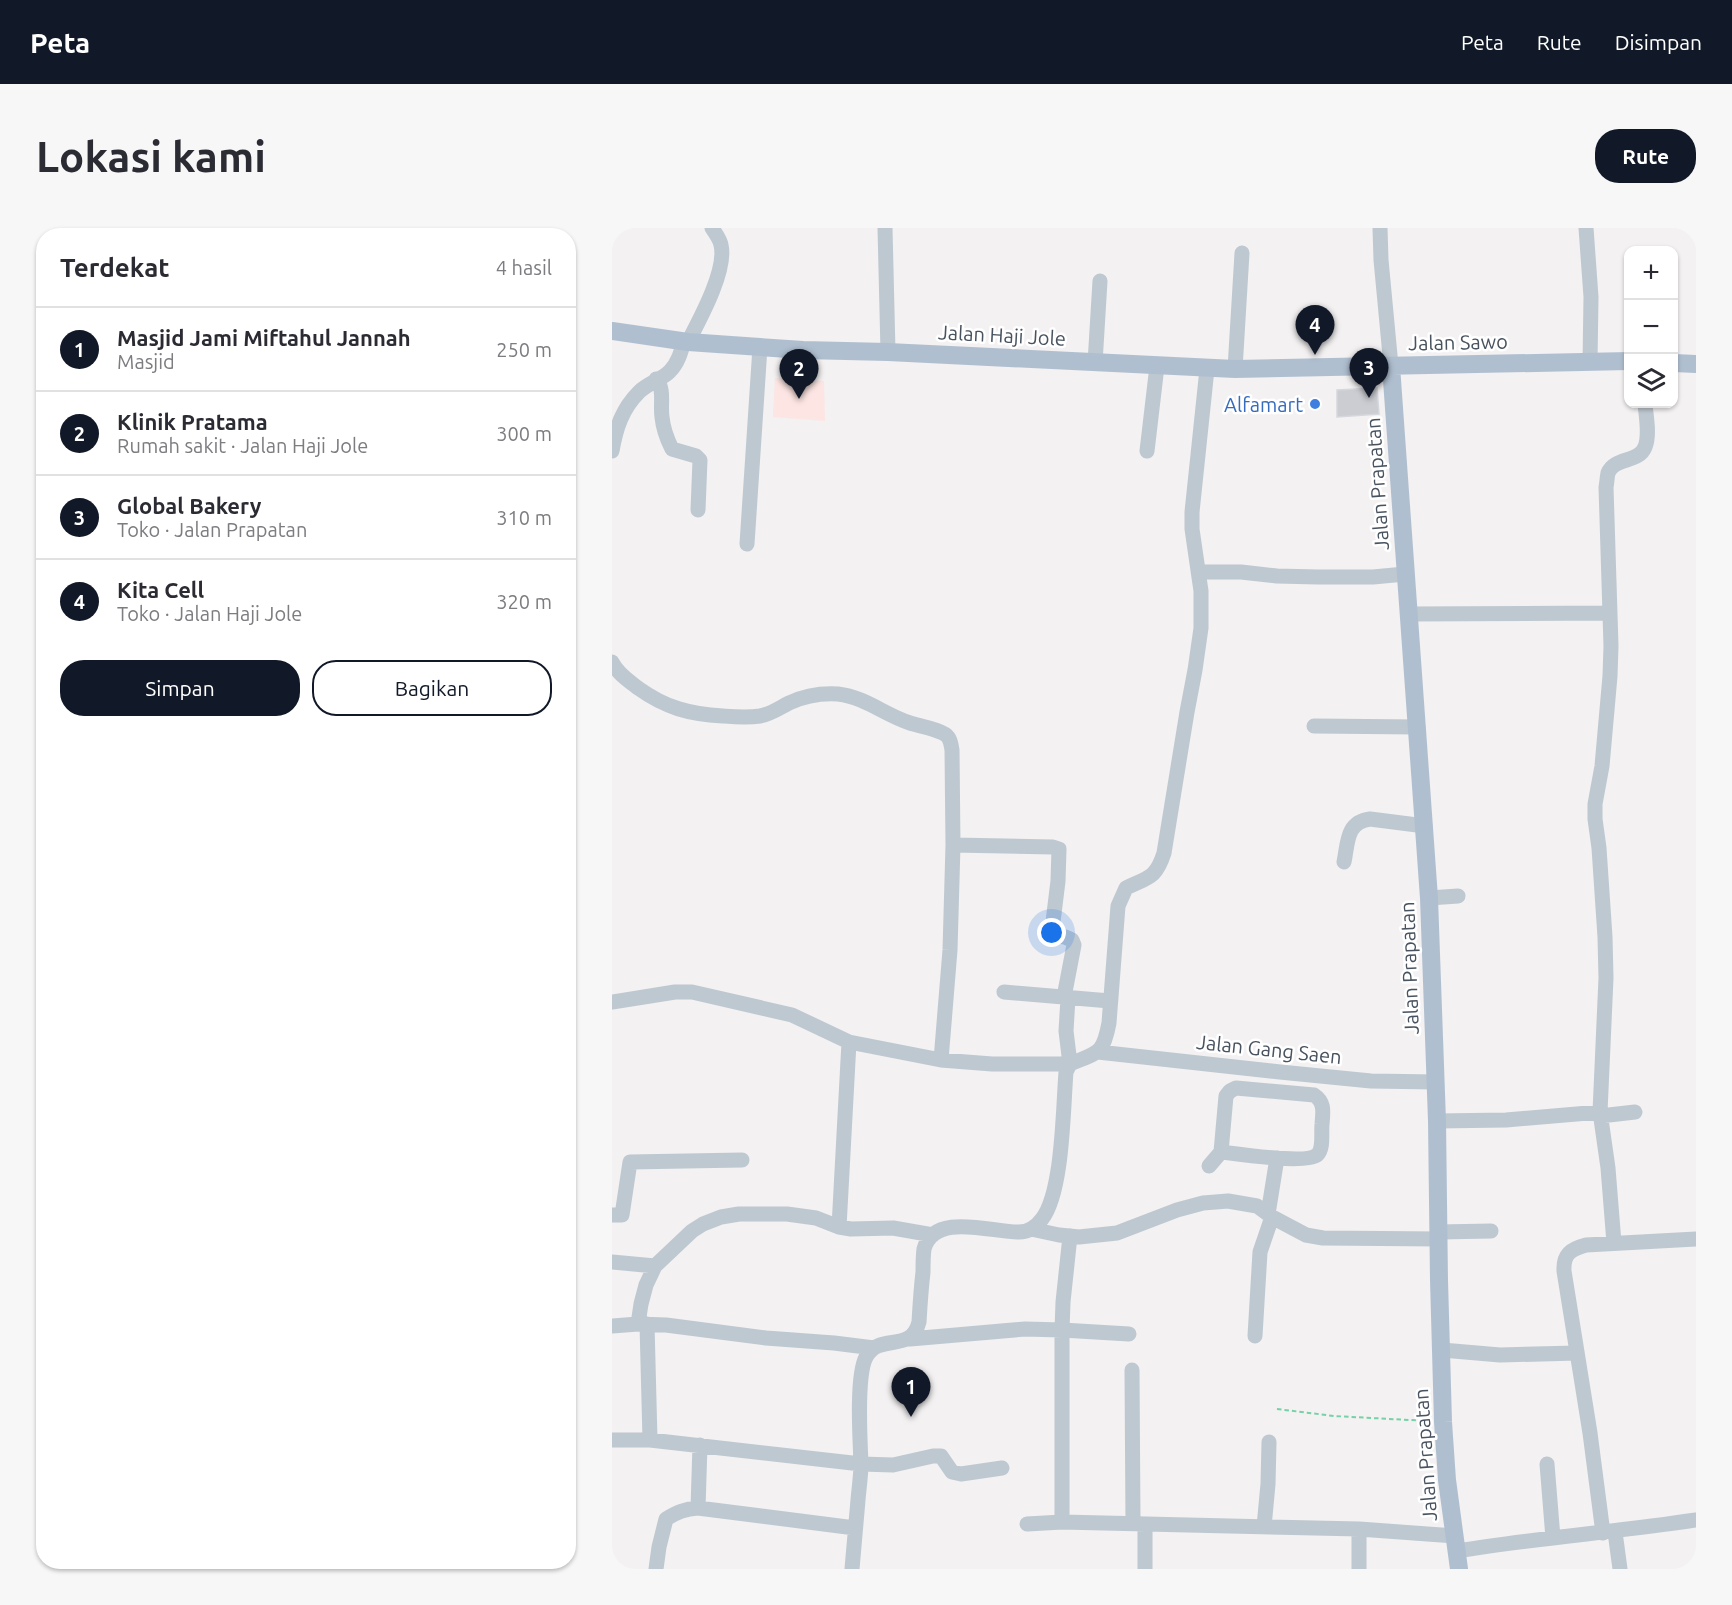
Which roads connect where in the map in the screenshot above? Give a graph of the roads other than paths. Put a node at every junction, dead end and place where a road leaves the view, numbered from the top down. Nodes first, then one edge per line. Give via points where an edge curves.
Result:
1 (712, 228) edge
2 (885, 228) edge
3 (1380, 228) edge
4 (1586, 228) edge
5 (1242, 253) dead end
6 (1100, 281) dead end
7 (612, 331) edge
8 (686, 341) junction
9 (759, 347) junction
10 (888, 352) junction
11 (1624, 361) edge
12 (1590, 362) junction
13 (1095, 363) junction
14 (1678, 363) edge
15 (1696, 364) edge
16 (1157, 366) junction
17 (1391, 366) junction
18 (1207, 369) junction
19 (1235, 369) junction
20 (656, 380) junction
21 (1645, 408) edge
22 (1147, 451) dead end
23 (612, 452) edge
24 (698, 510) dead end
25 (747, 544) dead end
26 (1200, 573) junction
27 (1405, 574) junction
28 (1609, 613) junction
29 (1409, 614) junction
30 (612, 662) edge
31 (1314, 726) dead end
32 (1418, 727) junction
33 (1425, 826) junction
34 (953, 845) junction
35 (1344, 862) dead end
36 (1458, 896) dead end
37 (1430, 898) junction
38 (1004, 992) dead end
39 (1066, 998) junction
40 (1110, 1001) junction
41 (612, 1002) edge
42 (849, 1042) junction
43 (1098, 1052) junction
44 (941, 1060) junction
45 (1070, 1064) junction
46 (1436, 1082) junction
47 (1635, 1112) dead end
48 (1600, 1114) junction
49 (1437, 1121) junction
50 (1221, 1152) junction
51 (1277, 1158) junction
52 (742, 1160) dead end
53 (1209, 1166) dead end
54 (612, 1215) edge
55 (1270, 1216) junction
56 (838, 1227) junction
57 (1031, 1229) junction
58 (1491, 1231) dead end
59 (933, 1235) junction
60 (1071, 1236) junction
61 (1439, 1236) junction
62 (1696, 1239) edge
63 (1614, 1243) junction
64 (612, 1262) edge
65 (655, 1266) junction
66 (643, 1324) junction
67 (612, 1326) edge
68 (1062, 1330) junction
69 (1129, 1334) dead end
70 (1255, 1336) dead end
71 (910, 1339) junction
72 (874, 1348) junction
73 (1442, 1350) junction
74 (1577, 1353) junction
75 (1132, 1370) dead end
76 (612, 1440) edge
77 (650, 1440) junction
78 (1269, 1442) dead end
79 (700, 1445) junction
80 (861, 1464) junction
81 (1547, 1464) dead end
82 (1002, 1468) dead end
83 (698, 1508) junction
84 (1696, 1521) edge
85 (1062, 1522) junction
86 (1027, 1524) dead end
87 (1139, 1524) junction
88 (1264, 1527) junction
89 (855, 1528) junction
90 (1359, 1529) junction
91 (1609, 1533) junction
92 (1553, 1538) junction
93 (1456, 1543) junction
94 (656, 1569) edge
95 (852, 1569) edge
96 (1145, 1569) edge
97 (1359, 1569) edge
98 (1459, 1569) edge
99 (1620, 1569) edge

1 - 8 street via 721,244 722,257 714,289
2 - 10 street
3 - 17 street, Jalan Sawo
4 - 12 street
5 - 19 street
6 - 13 street
7 - 8 main road, Jalan Haji Jole
8 - 9 main road, Jalan Haji Jole
8 - 20 street via 669,372
9 - 10 main road, Jalan Haji Jole
9 - 25 street
10 - 13 main road, Jalan Haji Jole
11 - 12 main road, Jalan Sawo
12 - 17 main road, Jalan Sawo
13 - 16 main road, Jalan Haji Jole
14 - 15 main road
16 - 18 main road, Jalan Haji Jole
16 - 22 street
17 - 19 main road, Jalan Haji Jole
17 - 27 main road, Jalan Prapatan
18 - 19 main road, Jalan Haji Jole
18 - 26 street via 1192,512
20 - 23 street via 623,411
20 - 24 street via 661,386 663,422 672,449 700,460
21 - 28 street via 1644,450 1637,457 1614,465 1608,473
26 - 27 street via 1318,577
26 - 40 street via 1201,628 1164,853 1158,870 1126,888 1118,906
27 - 29 main road, Jalan Prapatan
28 - 29 street
28 - 48 street via 1610,676 1595,804 1606,978
29 - 32 main road, Jalan Prapatan
30 - 34 street via 629,682 688,713 761,716 807,697 839,694 944,733 952,750
31 - 32 street
32 - 33 main road, Jalan Prapatan
33 - 35 street via 1361,820 1349,835
33 - 37 main road, Jalan Prapatan
34 - 39 street via 1059,849 1052,930 1053,935 1072,940 1074,945
34 - 44 street
36 - 37 street
37 - 46 main road, Jalan Prapatan
38 - 39 street
39 - 40 street
39 - 45 street
40 - 43 street via 1106,1038
41 - 42 street via 692,992 792,1015
42 - 44 street
42 - 56 street
43 - 45 street
43 - 46 street, Jalan Gang Saen via 1371,1081
44 - 45 street
45 - 57 street via 1053,1195 1041,1221
46 - 49 main road, Jalan Prapatan
47 - 48 street
48 - 49 street
48 - 63 street
49 - 61 main road, Jalan Prapatan
50 - 51 street
50 - 51 street via 1226,1096 1230,1091 1236,1088 1314,1095 1323,1106 1320,1150 1307,1159
50 - 53 street
51 - 55 street
52 - 54 street via 630,1162 622,1215
55 - 60 street via 1245,1202 1203,1203 1117,1233
55 - 61 street via 1306,1235 1323,1238
55 - 70 street via 1260,1252
56 - 59 street via 893,1228
56 - 65 street via 816,1218 787,1214 721,1217 692,1231
57 - 59 street via 1020,1232 969,1226
57 - 60 street
58 - 61 street
59 - 71 street via 924,1248 920,1322
60 - 68 street
61 - 73 main road, Jalan Prapatan
62 - 63 street
63 - 74 street via 1581,1246 1564,1258
64 - 65 street
65 - 66 street via 641,1304
66 - 67 street
66 - 72 street
66 - 77 street
68 - 69 street
68 - 71 street via 1026,1329
68 - 85 street
71 - 72 street
72 - 80 street via 866,1356 860,1383
73 - 74 street
73 - 93 main road, Jalan Prapatan via 1447,1480
74 - 91 street
75 - 87 street
76 - 77 street
77 - 79 street
78 - 88 street
79 - 80 street
79 - 83 street
80 - 82 street via 892,1465 941,1456 952,1472 961,1474
80 - 89 street
81 - 92 street
83 - 89 street
83 - 94 street via 677,1512 666,1519
84 - 91 street
85 - 86 street
85 - 87 street
87 - 88 street
87 - 96 street
88 - 90 street
89 - 95 street
90 - 93 street
90 - 97 street
91 - 92 street
91 - 99 street
92 - 93 street
93 - 98 main road, Jalan Prapatan

